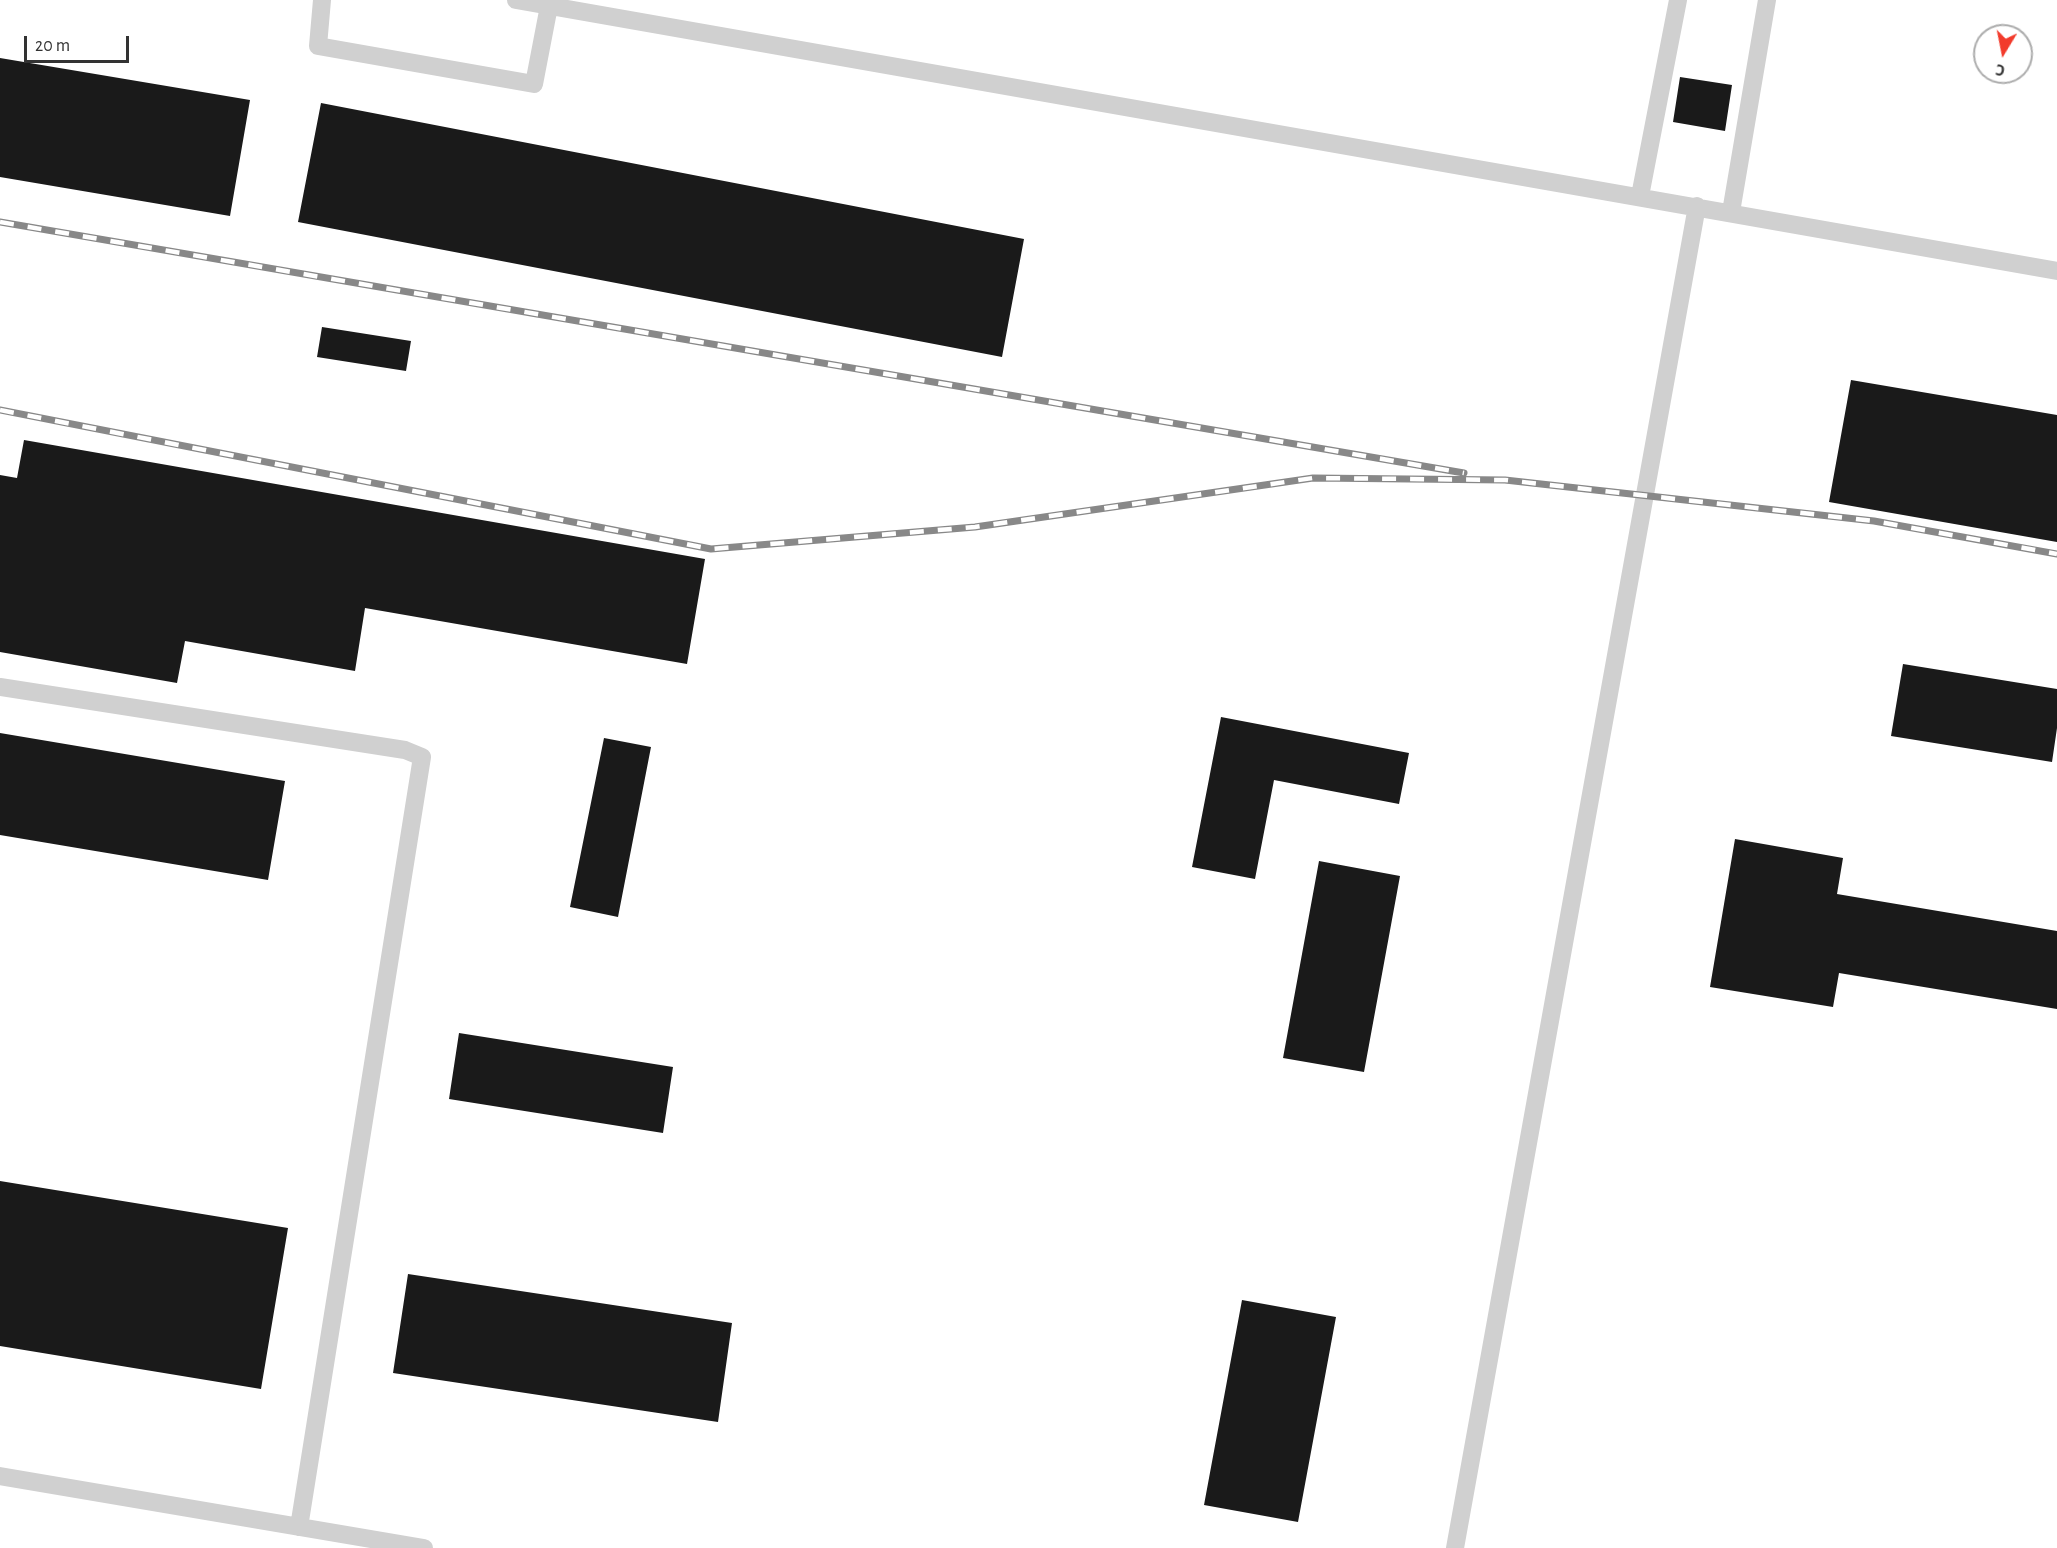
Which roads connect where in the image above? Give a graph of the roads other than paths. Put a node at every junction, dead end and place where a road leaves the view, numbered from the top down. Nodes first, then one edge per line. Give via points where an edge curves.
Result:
1 (321, 0) edge
2 (516, 0) edge
3 (1678, 0) edge
4 (1767, 0) edge
5 (549, 6) junction
6 (1640, 196) junction
7 (1696, 206) junction
8 (1731, 212) junction
9 (2057, 271) edge
10 (0, 687) edge
11 (0, 1476) edge
12 (299, 1527) junction
13 (382, 1544) edge
14 (424, 1548) edge
15 (1455, 1548) edge

1 - 5 lane via 318,46 534,84
2 - 5 lane
3 - 6 lane
4 - 8 lane
5 - 6 lane
6 - 7 lane
7 - 8 lane
7 - 15 lane
8 - 9 lane
10 - 12 lane via 405,750 422,757
11 - 12 lane
12 - 13 lane
13 - 14 lane

